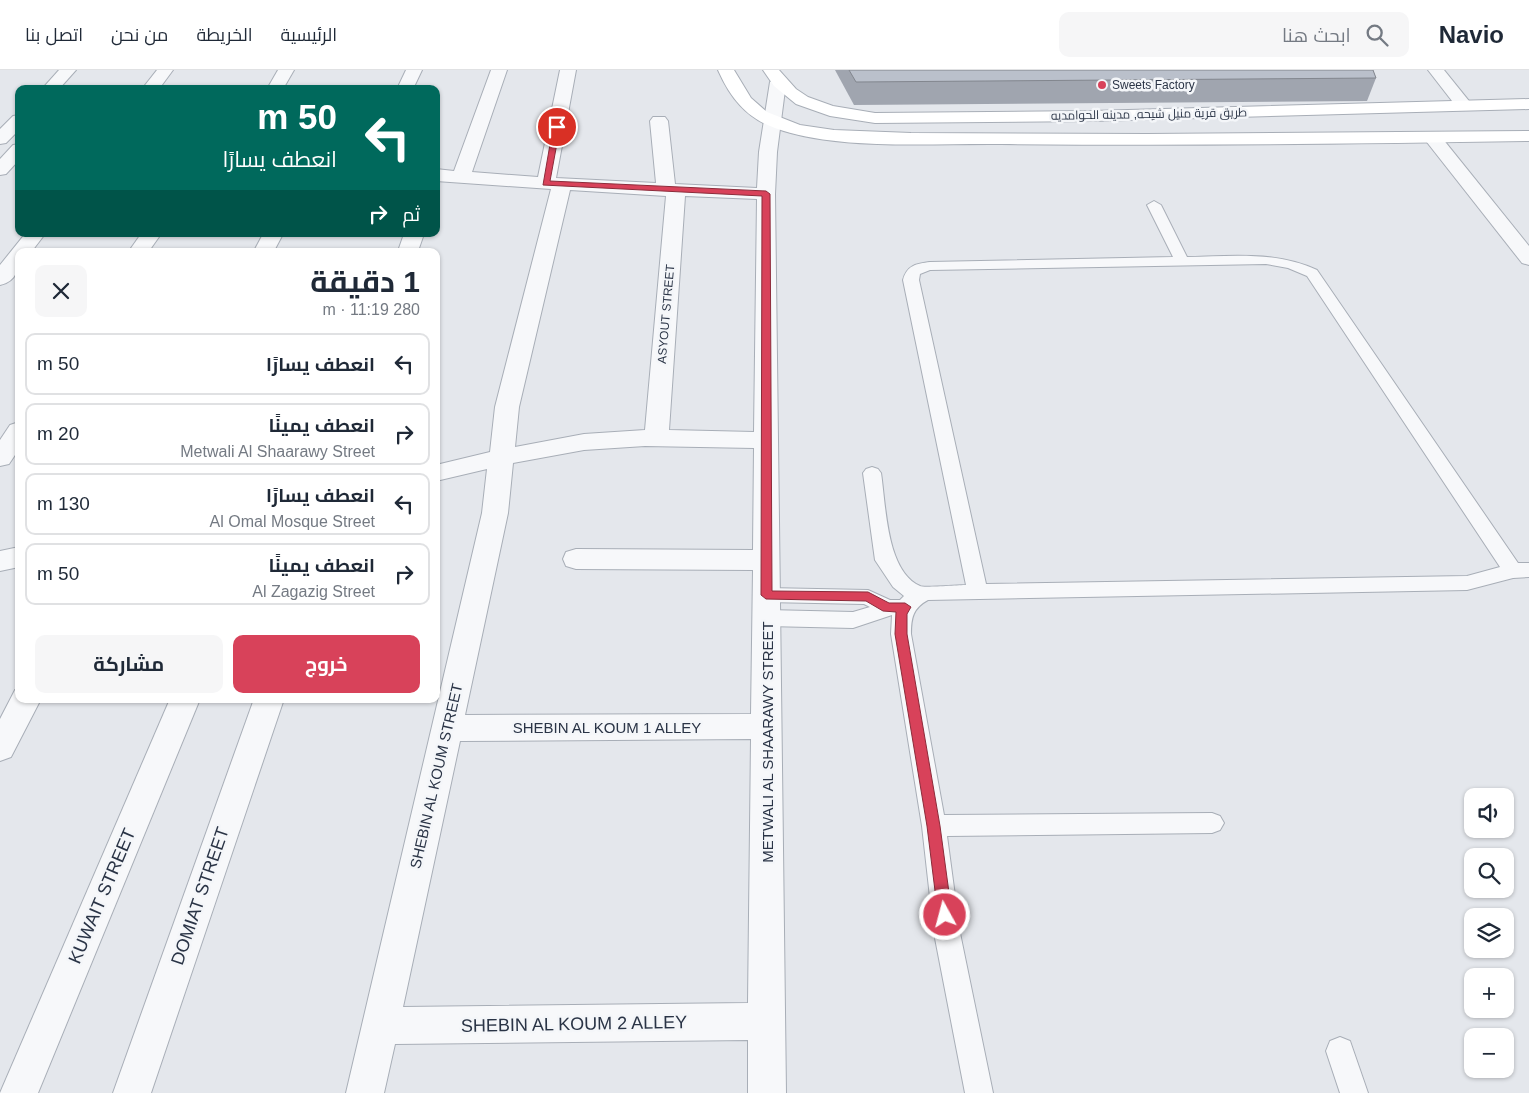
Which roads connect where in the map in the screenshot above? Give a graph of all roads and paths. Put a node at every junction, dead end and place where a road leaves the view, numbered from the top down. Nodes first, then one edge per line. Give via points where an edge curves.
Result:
1 (68, 70) edge
2 (165, 70) edge
3 (286, 70) edge
4 (414, 70) edge
5 (500, 70) edge
6 (568, 70) edge
7 (726, 70) edge
8 (1436, 70) edge
9 (774, 76) edge
10 (54, 85) edge
11 (153, 85) edge
12 (277, 85) edge
13 (407, 85) edge
14 (1529, 104) edge
15 (1465, 106) junction
16 (1092, 116) junction
17 (659, 121) dead end
18 (772, 121) junction
19 (15, 124) edge
20 (1529, 136) edge
21 (1432, 137) junction
22 (1102, 139) junction
23 (0, 141) edge
24 (15, 143) edge
25 (15, 153) edge
26 (0, 170) edge
27 (440, 176) edge
28 (461, 177) junction
29 (554, 184) junction
30 (671, 190) junction
31 (766, 194) junction
32 (1154, 205) dead end
33 (34, 237) edge
34 (149, 237) edge
35 (272, 237) edge
36 (24, 248) edge
37 (142, 248) edge
38 (266, 248) edge
39 (1529, 259) edge
40 (15, 260) edge
41 (1182, 261) junction
42 (0, 279) edge
43 (15, 436) edge
44 (656, 438) junction
45 (766, 440) junction
46 (0, 458) edge
47 (501, 458) junction
48 (440, 472) edge
49 (872, 473) dead end
50 (15, 558) edge
51 (576, 559) dead end
52 (766, 560) junction
53 (0, 561) edge
54 (1521, 571) edge
55 (977, 591) junction
56 (904, 603) junction
57 (766, 606) junction
58 (24, 703) edge
59 (183, 703) edge
60 (268, 703) edge
61 (766, 726) junction
62 (447, 728) junction
63 (0, 748) edge
64 (1212, 823) dead end
65 (934, 826) junction
66 (767, 1021) junction
67 (380, 1026) junction
68 (1340, 1051) dead end
69 (19, 1093) edge
70 (132, 1093) edge
71 (365, 1093) edge
72 (767, 1093) edge
73 (979, 1093) edge
74 (1354, 1093) edge

1 - 10 street
2 - 11 street
3 - 12 street
4 - 13 street
5 - 28 street
6 - 29 street, SHEBIN AL KOUM STREET
7 - 18 main road via 740,99 753,111
8 - 15 street
9 - 16 main road, طريق قرية منيل شيحه, مدينه الحوامديه via 791,95 842,114 874,118
9 - 18 street, METWALI AL SHAARAWY STREET
14 - 15 main road, طريق قرية منيل شيحه, مدينه الحوامديه
15 - 16 main road, طريق قرية منيل شيحه, مدينه الحوامديه
16 - 22 main road
17 - 30 street, ASYOUT STREET
18 - 22 main road, طريق قرية منيل شيحه, مدينه الحوامديه via 796,129 854,137
18 - 31 street, METWALI AL SHAARAWY STREET
19 - 23 street
20 - 21 main road, طريق قرية منيل شيحه, مدينه الحوامديه
21 - 22 main road, طريق قرية منيل شيحه, مدينه الحوامديه
21 - 39 street
23 - 24 street
25 - 26 street
27 - 28 street
28 - 29 street
29 - 30 street
29 - 47 street, SHEBIN AL KOUM STREET via 507,407
30 - 31 street
30 - 44 street, ASYOUT STREET
31 - 45 street, METWALI AL SHAARAWY STREET
32 - 41 lane
33 - 36 street
34 - 37 street
35 - 38 street
40 - 42 street
41 - 54 lane via 1266,260 1292,264 1312,273
41 - 55 lane via 930,266 913,272 911,280
43 - 46 street
44 - 45 street
44 - 47 street via 564,445
45 - 52 street, METWALI AL SHAARAWY STREET
47 - 48 street
47 - 62 street, SHEBIN AL KOUM STREET via 495,513
49 - 56 lane via 885,560 900,582
50 - 53 street
51 - 52 street
52 - 57 street, METWALI AL SHAARAWY STREET
54 - 55 lane via 1467,583
55 - 56 lane via 927,593
56 - 57 lane via 853,620
56 - 65 lane via 901,634
57 - 61 street, METWALI AL SHAARAWY STREET
58 - 63 street
59 - 69 street, KUWAIT STREET
60 - 70 street, DOMIAT STREET
61 - 62 street, SHEBIN AL KOUM 1 ALLEY
61 - 66 street, METWALI AL SHAARAWY STREET
62 - 67 street, SHEBIN AL KOUM STREET
64 - 65 lane
65 - 73 lane via 947,933
66 - 67 street, SHEBIN AL KOUM 2 ALLEY
66 - 72 street, METWALI AL SHAARAWY STREET
67 - 71 street, SHEBIN AL KOUM STREET
68 - 74 lane

